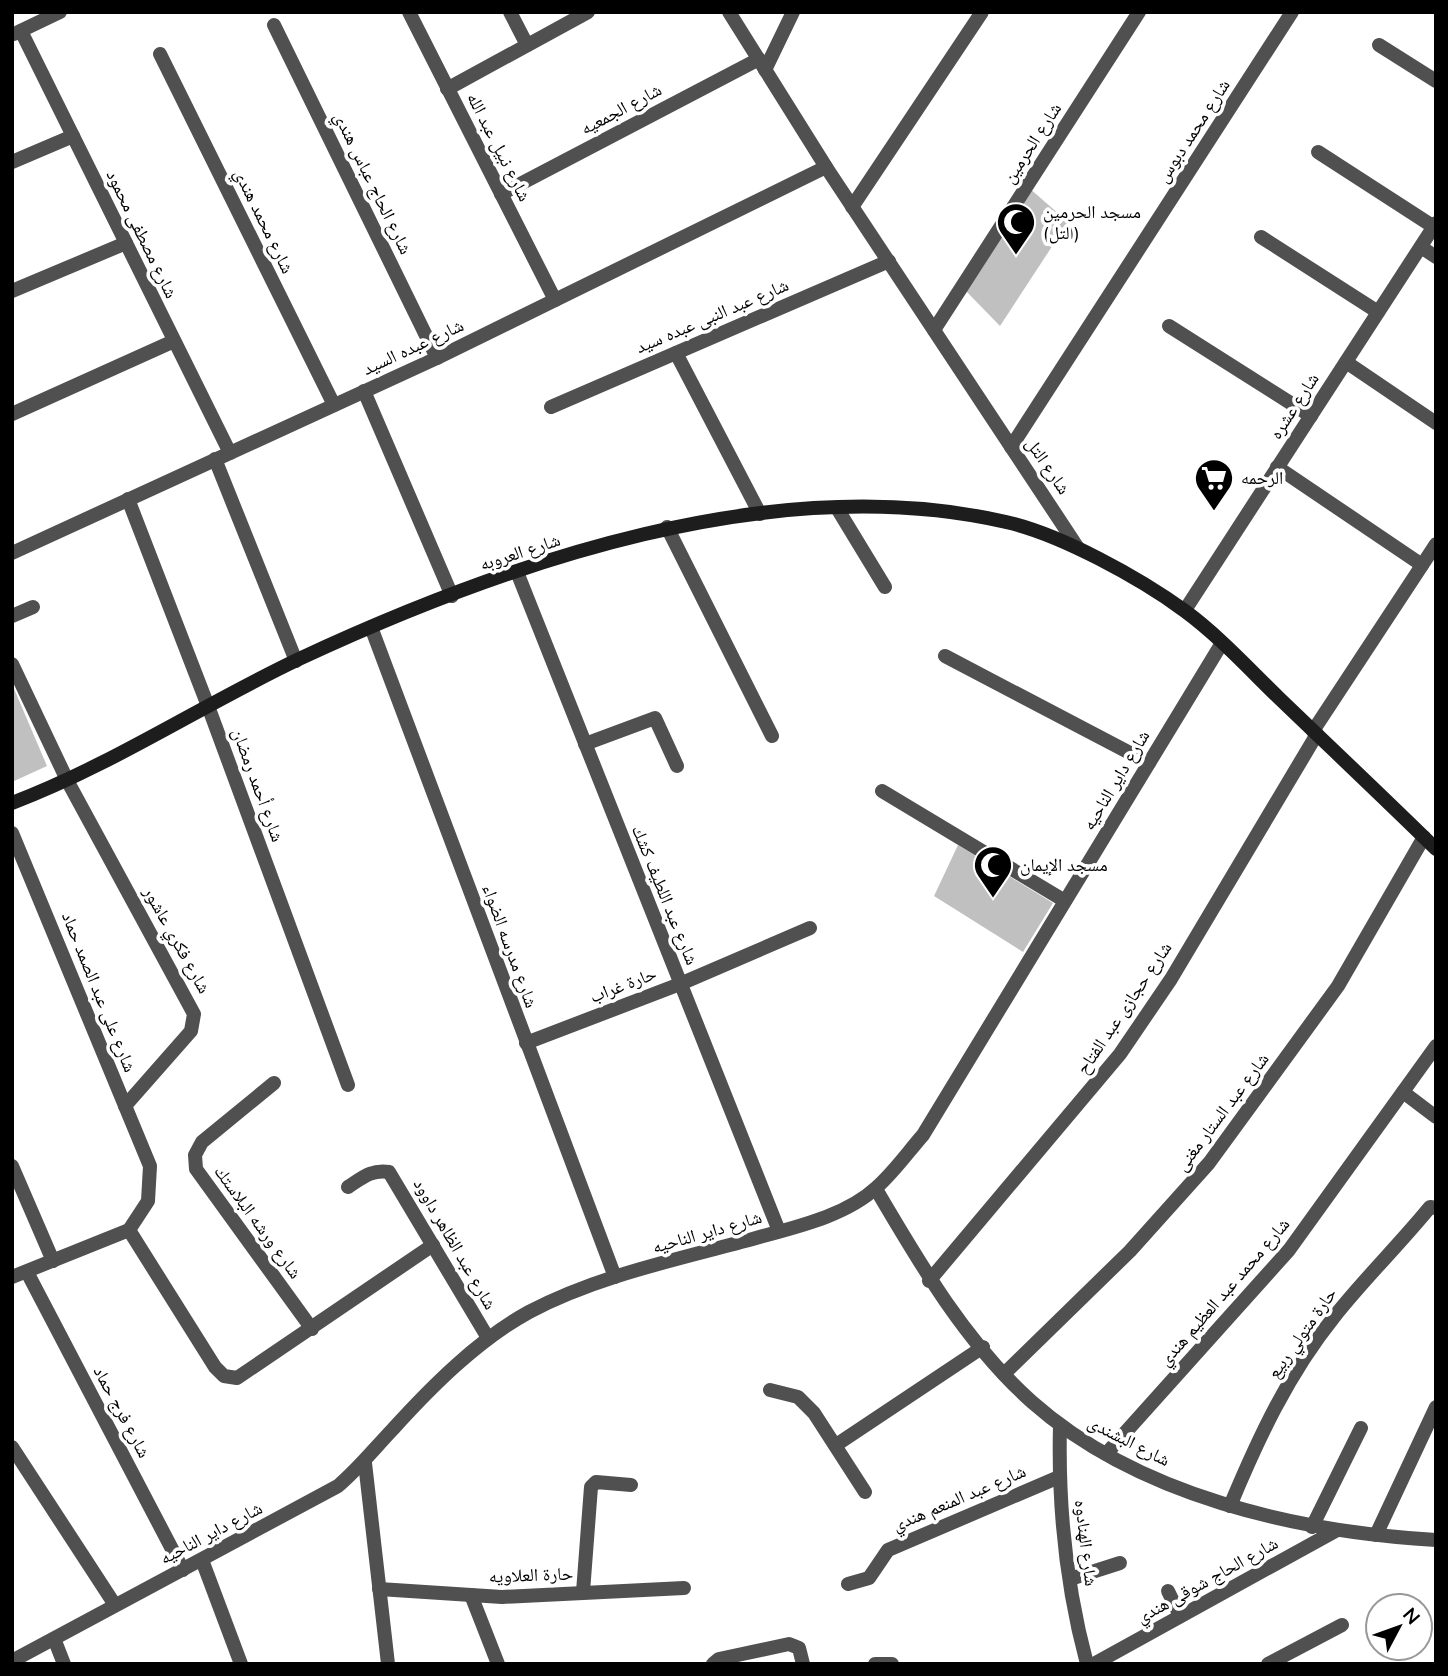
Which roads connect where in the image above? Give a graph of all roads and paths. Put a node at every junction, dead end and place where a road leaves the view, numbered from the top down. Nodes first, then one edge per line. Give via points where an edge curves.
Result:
1 (60, 12) edge
2 (409, 12) edge
3 (510, 12) edge
4 (588, 12) edge
5 (729, 12) edge
6 (793, 12) edge
7 (982, 12) edge
8 (1139, 12) edge
9 (1292, 12) edge
10 (274, 25) dead end
11 (16, 33) edge
12 (1379, 45) dead end
13 (527, 46) junction
14 (160, 54) dead end
15 (762, 64) junction
16 (1436, 81) edge
17 (447, 89) junction
18 (73, 136) junction
19 (1318, 152) dead end
20 (12, 162) edge
21 (826, 167) junction
22 (501, 194) junction
23 (852, 207) junction
24 (1435, 225) edge
25 (1261, 237) dead end
26 (125, 243) junction
27 (1421, 247) junction
28 (1436, 257) edge
29 (889, 261) junction
30 (12, 290) edge
31 (555, 300) junction
32 (1378, 312) junction
33 (1168, 326) dead end
34 (934, 330) junction
35 (174, 341) junction
36 (676, 353) junction
37 (437, 358) junction
38 (1346, 362) junction
39 (364, 391) junction
40 (334, 405) junction
41 (551, 407) dead end
42 (12, 414) edge
43 (1311, 416) junction
44 (1436, 423) edge
45 (1011, 447) junction
46 (230, 453) junction
47 (215, 459) junction
48 (1277, 467) junction
49 (128, 499) junction
50 (837, 508) junction
51 (760, 514) junction
52 (667, 527) junction
53 (1436, 544) edge
54 (1078, 548) junction
55 (12, 553) edge
56 (1422, 565) junction
57 (517, 572) junction
58 (885, 587) dead end
59 (453, 596) junction
60 (33, 607) dead end
61 (1185, 610) junction
62 (12, 616) edge
63 (371, 627) junction
64 (1222, 643) junction
65 (945, 656) dead end
66 (296, 661) junction
67 (12, 664) edge
68 (208, 706) junction
69 (1315, 732) junction
70 (772, 736) dead end
71 (585, 744) junction
72 (1149, 763) junction
73 (677, 766) dead end
74 (68, 782) junction
75 (882, 791) dead end
76 (12, 803) edge
77 (12, 833) edge
78 (1424, 837) junction
79 (1436, 849) edge
80 (1065, 901) junction
81 (810, 928) dead end
82 (680, 984) junction
83 (526, 1043) junction
84 (1436, 1046) edge
85 (274, 1083) dead end
86 (348, 1086) dead end
87 (1403, 1092) junction
88 (125, 1107) junction
89 (1436, 1117) edge
90 (12, 1166) edge
91 (348, 1187) dead end
92 (876, 1189) junction
93 (1436, 1208) edge
94 (129, 1230) junction
95 (779, 1231) junction
96 (433, 1245) junction
97 (53, 1261) junction
98 (27, 1272) junction
99 (12, 1278) edge
100 (615, 1278) junction
101 (929, 1281) junction
102 (312, 1329) junction
103 (488, 1338) junction
104 (983, 1348) junction
105 (1004, 1374) junction
106 (770, 1390) dead end
107 (1436, 1407) edge
108 (1060, 1425) junction
109 (1361, 1428) dead end
110 (835, 1445) junction
111 (12, 1447) edge
112 (1106, 1454) junction
113 (365, 1463) junction
114 (1059, 1477) junction
115 (631, 1485) dead end
116 (865, 1492) dead end
117 (1230, 1506) junction
118 (1312, 1527) junction
119 (1337, 1530) junction
120 (1376, 1535) junction
121 (1436, 1540) edge
122 (202, 1560) junction
123 (1120, 1563) dead end
124 (183, 1570) junction
125 (1070, 1579) junction
126 (848, 1584) dead end
127 (379, 1588) junction
128 (684, 1588) dead end
129 (1168, 1591) dead end
130 (583, 1592) junction
131 (471, 1595) junction
132 (115, 1605) junction
133 (1180, 1616) junction
134 (1342, 1625) dead end
135 (55, 1641) junction
136 (12, 1661) edge
137 (64, 1664) edge
138 (241, 1664) edge
139 (388, 1664) edge
140 (498, 1664) edge
141 (713, 1664) edge
142 (803, 1664) edge
143 (875, 1664) edge
144 (892, 1664) edge
145 (1087, 1664) edge
146 (1094, 1664) edge
147 (1268, 1664) edge

1 - 11 street
2 - 17 street, شارع نبيل عبد الله
3 - 13 street
4 - 13 street
5 - 15 street, شارع التل
6 - 15 street
7 - 23 street
8 - 34 street, شارع الحرمين
9 - 45 street, شارع محمد دبوس
10 - 37 street, شارع الحاج عباس هندي
11 - 18 street, شارع مصطفى محمود
12 - 16 street
13 - 17 street
14 - 40 street, شارع محمد هندي
15 - 21 street, شارع التل
15 - 22 street, شارع الجمعيه
17 - 22 street, شارع نبيل عبد الله
18 - 20 street
18 - 26 street, شارع مصطفى محمود
19 - 24 street
21 - 23 street, شارع التل
21 - 31 street, شارع عبده السيد
22 - 31 street, شارع نبيل عبد الله
23 - 29 street, شارع التل
24 - 27 street, شارع عشره
25 - 32 street
26 - 30 street
26 - 35 street, شارع مصطفى محمود
27 - 28 street
27 - 32 street, شارع عشره
29 - 34 street, شارع التل
29 - 36 street, شارع عبد النبى عبده سيد
31 - 37 street, شارع عبده السيد
32 - 38 street, شارع عشره
33 - 43 street
34 - 45 street, شارع التل
35 - 42 street
35 - 46 street, شارع مصطفى محمود
36 - 41 street, شارع عبد النبى عبده سيد
36 - 51 street
37 - 39 street, شارع عبده السيد
38 - 43 street, شارع عشره
38 - 44 street
39 - 40 street, شارع عبده السيد
39 - 59 street
40 - 46 street, شارع عبده السيد
43 - 48 street, شارع عشره
45 - 54 street, شارع التل
46 - 47 street, شارع عبده السيد
47 - 49 street, شارع عبده السيد
47 - 66 street
48 - 56 street
48 - 61 street, شارع عشره
49 - 55 street, شارع عبده السيد
49 - 68 street, شارع أحمد رمضان
50 - 51 street, شارع العروبه
50 - 54 street, شارع العروبه via 922,510 1007,522
50 - 58 street
51 - 52 street, شارع العروبه
52 - 57 street, شارع العروبه
52 - 70 street
53 - 56 street, شارع حجازى عبد الفتاح
54 - 61 street, شارع التل
56 - 69 street, شارع حجازى عبد الفتاح
57 - 59 street, شارع العروبه
57 - 71 street, شارع عبد اللطيف كشك
59 - 63 street, شارع العروبه
60 - 62 street
61 - 64 street, شارع التل
63 - 66 street, شارع العروبه
63 - 83 street, شارع مدرسه الضواء
64 - 69 street, شارع التل
64 - 72 street, شارع داير الناحيه
65 - 72 street
66 - 68 street, شارع العروبه
67 - 74 street, شارع فكري عاشور
68 - 74 street, شارع العروبه
68 - 86 street, شارع أحمد رمضان
69 - 78 street, شارع التل
69 - 101 street, شارع حجازى عبد الفتاح via 1146,1017 1091,1090
71 - 73 street via 655,718
71 - 82 street, شارع عبد اللطيف كشك
72 - 80 street, شارع داير الناحيه
74 - 76 street, شارع العروبه
74 - 88 street, شارع فكري عاشور via 194,1014 191,1031
75 - 80 street
77 - 88 street, شارع على عبد الصمد حماد
78 - 79 street, شارع التل
78 - 105 street, شارع عبد الستار مغنى via 1338,986 1209,1163 1139,1241
80 - 92 street, شارع داير الناحيه via 923,1135
81 - 82 street, حارة غراب
82 - 83 street, حارة غراب
82 - 95 street, شارع عبد اللطيف كشك
83 - 100 street, شارع مدرسه الضواء
84 - 87 street, شارع محمد عبد العظيم هندي
85 - 102 street, شارع ورشه البلاستك via 202,1142 195,1155 196,1169
87 - 89 street
87 - 112 street, شارع محمد عبد العظيم هندي via 1289,1250
88 - 94 street, شارع على عبد الصمد حماد via 150,1166 148,1201
90 - 97 street
91 - 96 street, شارع عبد الظاهر داوود via 370,1173 388,1172
92 - 95 street, شارع داير الناحيه via 830,1215
92 - 101 street, شارع البشندى
93 - 117 street, حارة متولي ربيع via 1430,1207 1334,1317 1292,1376 1258,1439
94 - 97 street
94 - 102 street via 225,1376 237,1378 249,1372
95 - 100 street, شارع داير الناحيه
96 - 102 street
96 - 103 street, شارع عبد الظاهر داوود
97 - 98 street
98 - 99 street
98 - 124 street, شارع فرج حماد
100 - 103 street, شارع داير الناحيه via 570,1292
101 - 104 street, شارع البشندى
103 - 113 street, شارع داير الناحيه via 392,1429
104 - 105 street, شارع البشندى
104 - 110 street
105 - 108 street, شارع البشندى
106 - 110 street via 797,1397
107 - 120 street
108 - 112 street, شارع البشندى
108 - 114 street, شارع الهنادوه
109 - 118 street
110 - 116 street
111 - 132 street
112 - 117 street, شارع البشندى
113 - 122 street, شارع داير الناحيه via 338,1486
113 - 127 street
114 - 125 street, شارع الهنادوه
114 - 126 street, شارع عبد المنعم هندي via 888,1550 869,1578
115 - 130 street via 596,1482 591,1487
117 - 118 street, شارع البشندى
118 - 119 street, شارع البشندى
119 - 120 street, شارع البشندى
119 - 133 street, شارع الحاج شوقى هندي
120 - 121 street, شارع البشندى
122 - 124 street, شارع داير الناحيه
122 - 138 street
123 - 125 street
124 - 132 street, شارع داير الناحيه
125 - 145 street, شارع الهنادوه
127 - 131 street, حارة العلاويه
127 - 139 street
128 - 130 street, حارة العلاويه
129 - 133 street
130 - 131 street, حارة العلاويه
131 - 140 street
132 - 135 street, شارع داير الناحيه
133 - 146 street, شارع الحاج شوقى هندي
134 - 147 street
135 - 136 street, شارع داير الناحيه
135 - 137 street
141 - 142 street via 789,1644 799,1648
143 - 144 street

